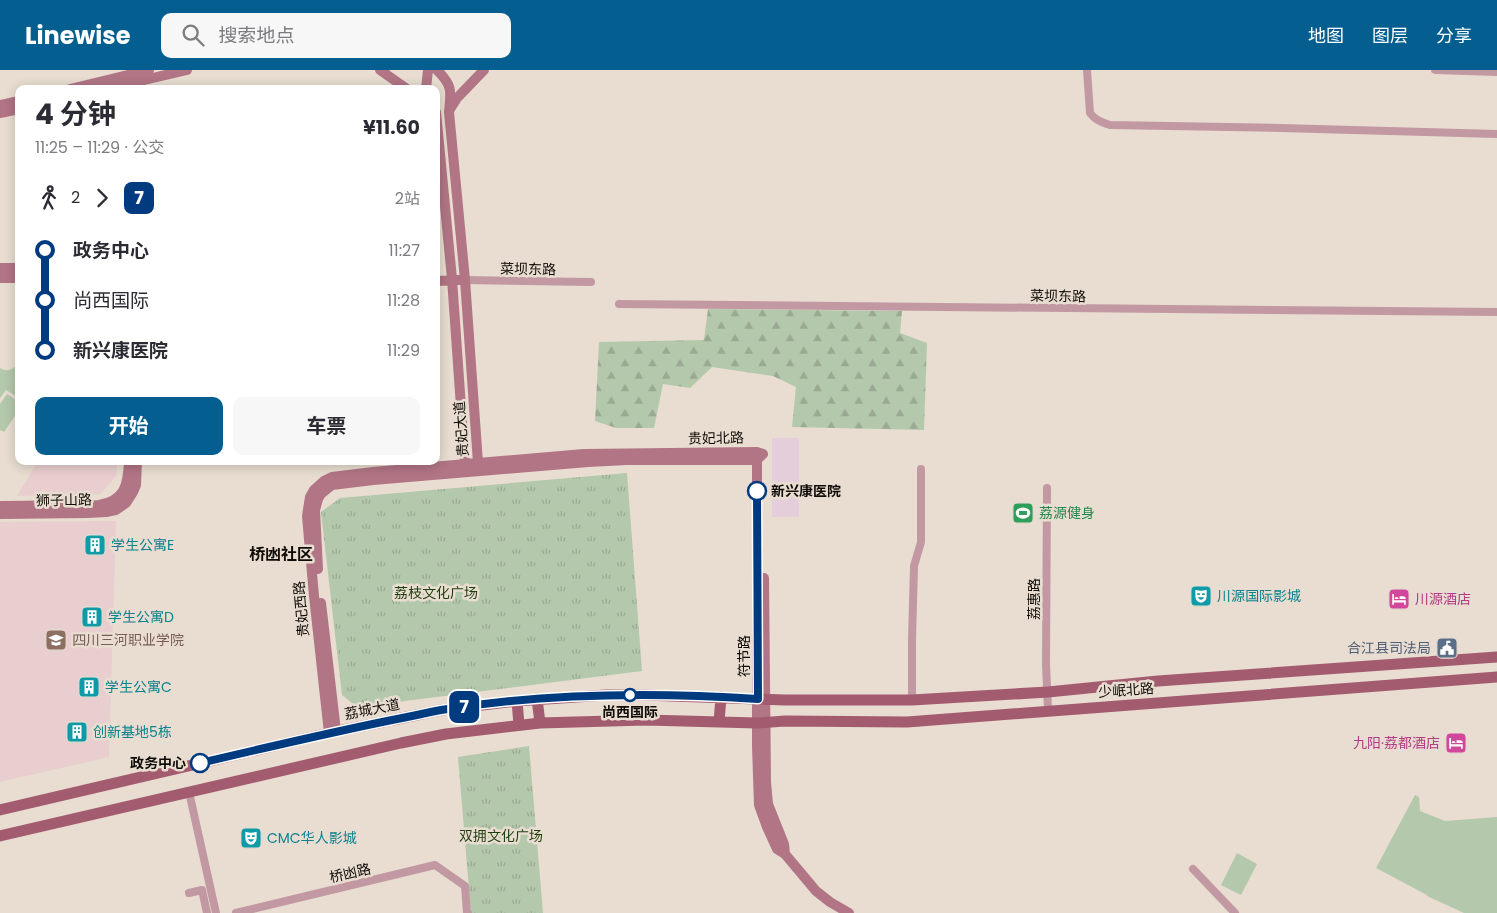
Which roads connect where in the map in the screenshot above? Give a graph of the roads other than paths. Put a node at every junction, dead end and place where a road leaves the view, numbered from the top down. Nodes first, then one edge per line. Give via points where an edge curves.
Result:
1 (149, 70) edge
2 (187, 70) edge
3 (380, 70) edge
4 (428, 70) edge
5 (437, 70) edge
6 (484, 70) edge
7 (1087, 70) edge
8 (1435, 70) edge
9 (1497, 72) edge
10 (87, 85) edge
11 (123, 85) edge
12 (401, 85) edge
13 (426, 85) edge
14 (15, 102) edge
15 (0, 105) edge
16 (15, 110) edge
17 (440, 112) edge
18 (449, 112) junction
19 (0, 113) edge
20 (1497, 134) edge
21 (440, 154) edge
22 (0, 268) edge
23 (15, 268) edge
24 (0, 278) edge
25 (15, 278) edge
26 (452, 279) junction
27 (440, 280) edge
28 (465, 280) junction
29 (591, 282) dead end
30 (619, 304) dead end
31 (1497, 312) edge
32 (759, 455) joint
33 (128, 465) edge
34 (137, 465) edge
35 (471, 466) junction
36 (921, 469) dead end
37 (1047, 488) dead end
38 (123, 499) junction
39 (0, 506) edge
40 (0, 514) edge
41 (1497, 657) edge
42 (1497, 677) edge
43 (1048, 692) junction
44 (721, 697) junction
45 (537, 699) junction
46 (761, 699) junction
47 (912, 700) junction
48 (517, 701) junction
49 (1048, 710) junction
50 (719, 722) junction
51 (540, 723) junction
52 (761, 723) junction
53 (519, 725) junction
54 (333, 732) junction
55 (189, 792) junction
56 (0, 810) edge
57 (0, 836) edge
58 (1193, 870) dead end
59 (189, 893) dead end
60 (207, 913) edge
61 (216, 913) edge
62 (236, 913) edge
63 (467, 913) edge
64 (849, 913) edge
65 (1235, 913) edge

1 - 10 main road
2 - 11 main road
3 - 12 main road
4 - 13 main road
5 - 18 main road, 贵妃大道 via 450,86
6 - 18 main road via 457,98
7 - 20 street via 1090,113 1110,125
8 - 9 street
14 - 15 main road
16 - 19 main road
17 - 18 main road
18 - 28 main road, 贵妃大道
21 - 26 main road, 贵妃大道
22 - 23 main road
24 - 25 main road
26 - 27 main road
26 - 28 main road
26 - 35 main road, 贵妃大道
28 - 29 street, 菜坝东路
28 - 35 main road, 贵妃大道
30 - 31 street, 菜坝东路
32 - 35 main road, 贵妃北路
32 - 46 main road, 符节路
33 - 38 main road
34 - 38 main road via 136,485 130,498
35 - 54 main road, 贵妃西路 via 337,484 328,487 318,499 315,517
36 - 47 street via 921,542 914,566
37 - 43 street, 荔惠路
38 - 39 main road, 狮子山路 via 99,505
38 - 40 main road, 狮子山路 via 116,510 106,512
41 - 43 main road, 少岷北路 via 1167,680
42 - 49 main road, 少岷北路
43 - 47 main road, 少岷北路
43 - 49 street, 荔惠路
44 - 45 main road, 荔城大道 via 615,695
44 - 46 main road, 荔城大道
44 - 50 main road
45 - 48 main road, 荔城大道
45 - 51 main road
46 - 47 main road, 少岷北路
46 - 52 main road, 符节路
48 - 53 main road
48 - 54 main road, 荔城大道 via 441,710
49 - 52 main road, 少岷北路 via 907,722
50 - 51 main road via 608,720
50 - 52 main road
51 - 53 main road
52 - 64 main road, 符节路 via 759,805 777,849 816,891
53 - 55 main road via 428,737
54 - 56 main road, 荔城大道
55 - 57 main road
55 - 61 street
58 - 65 street
59 - 60 street via 202,890
62 - 63 street, 桥凼路 via 435,865 465,886

